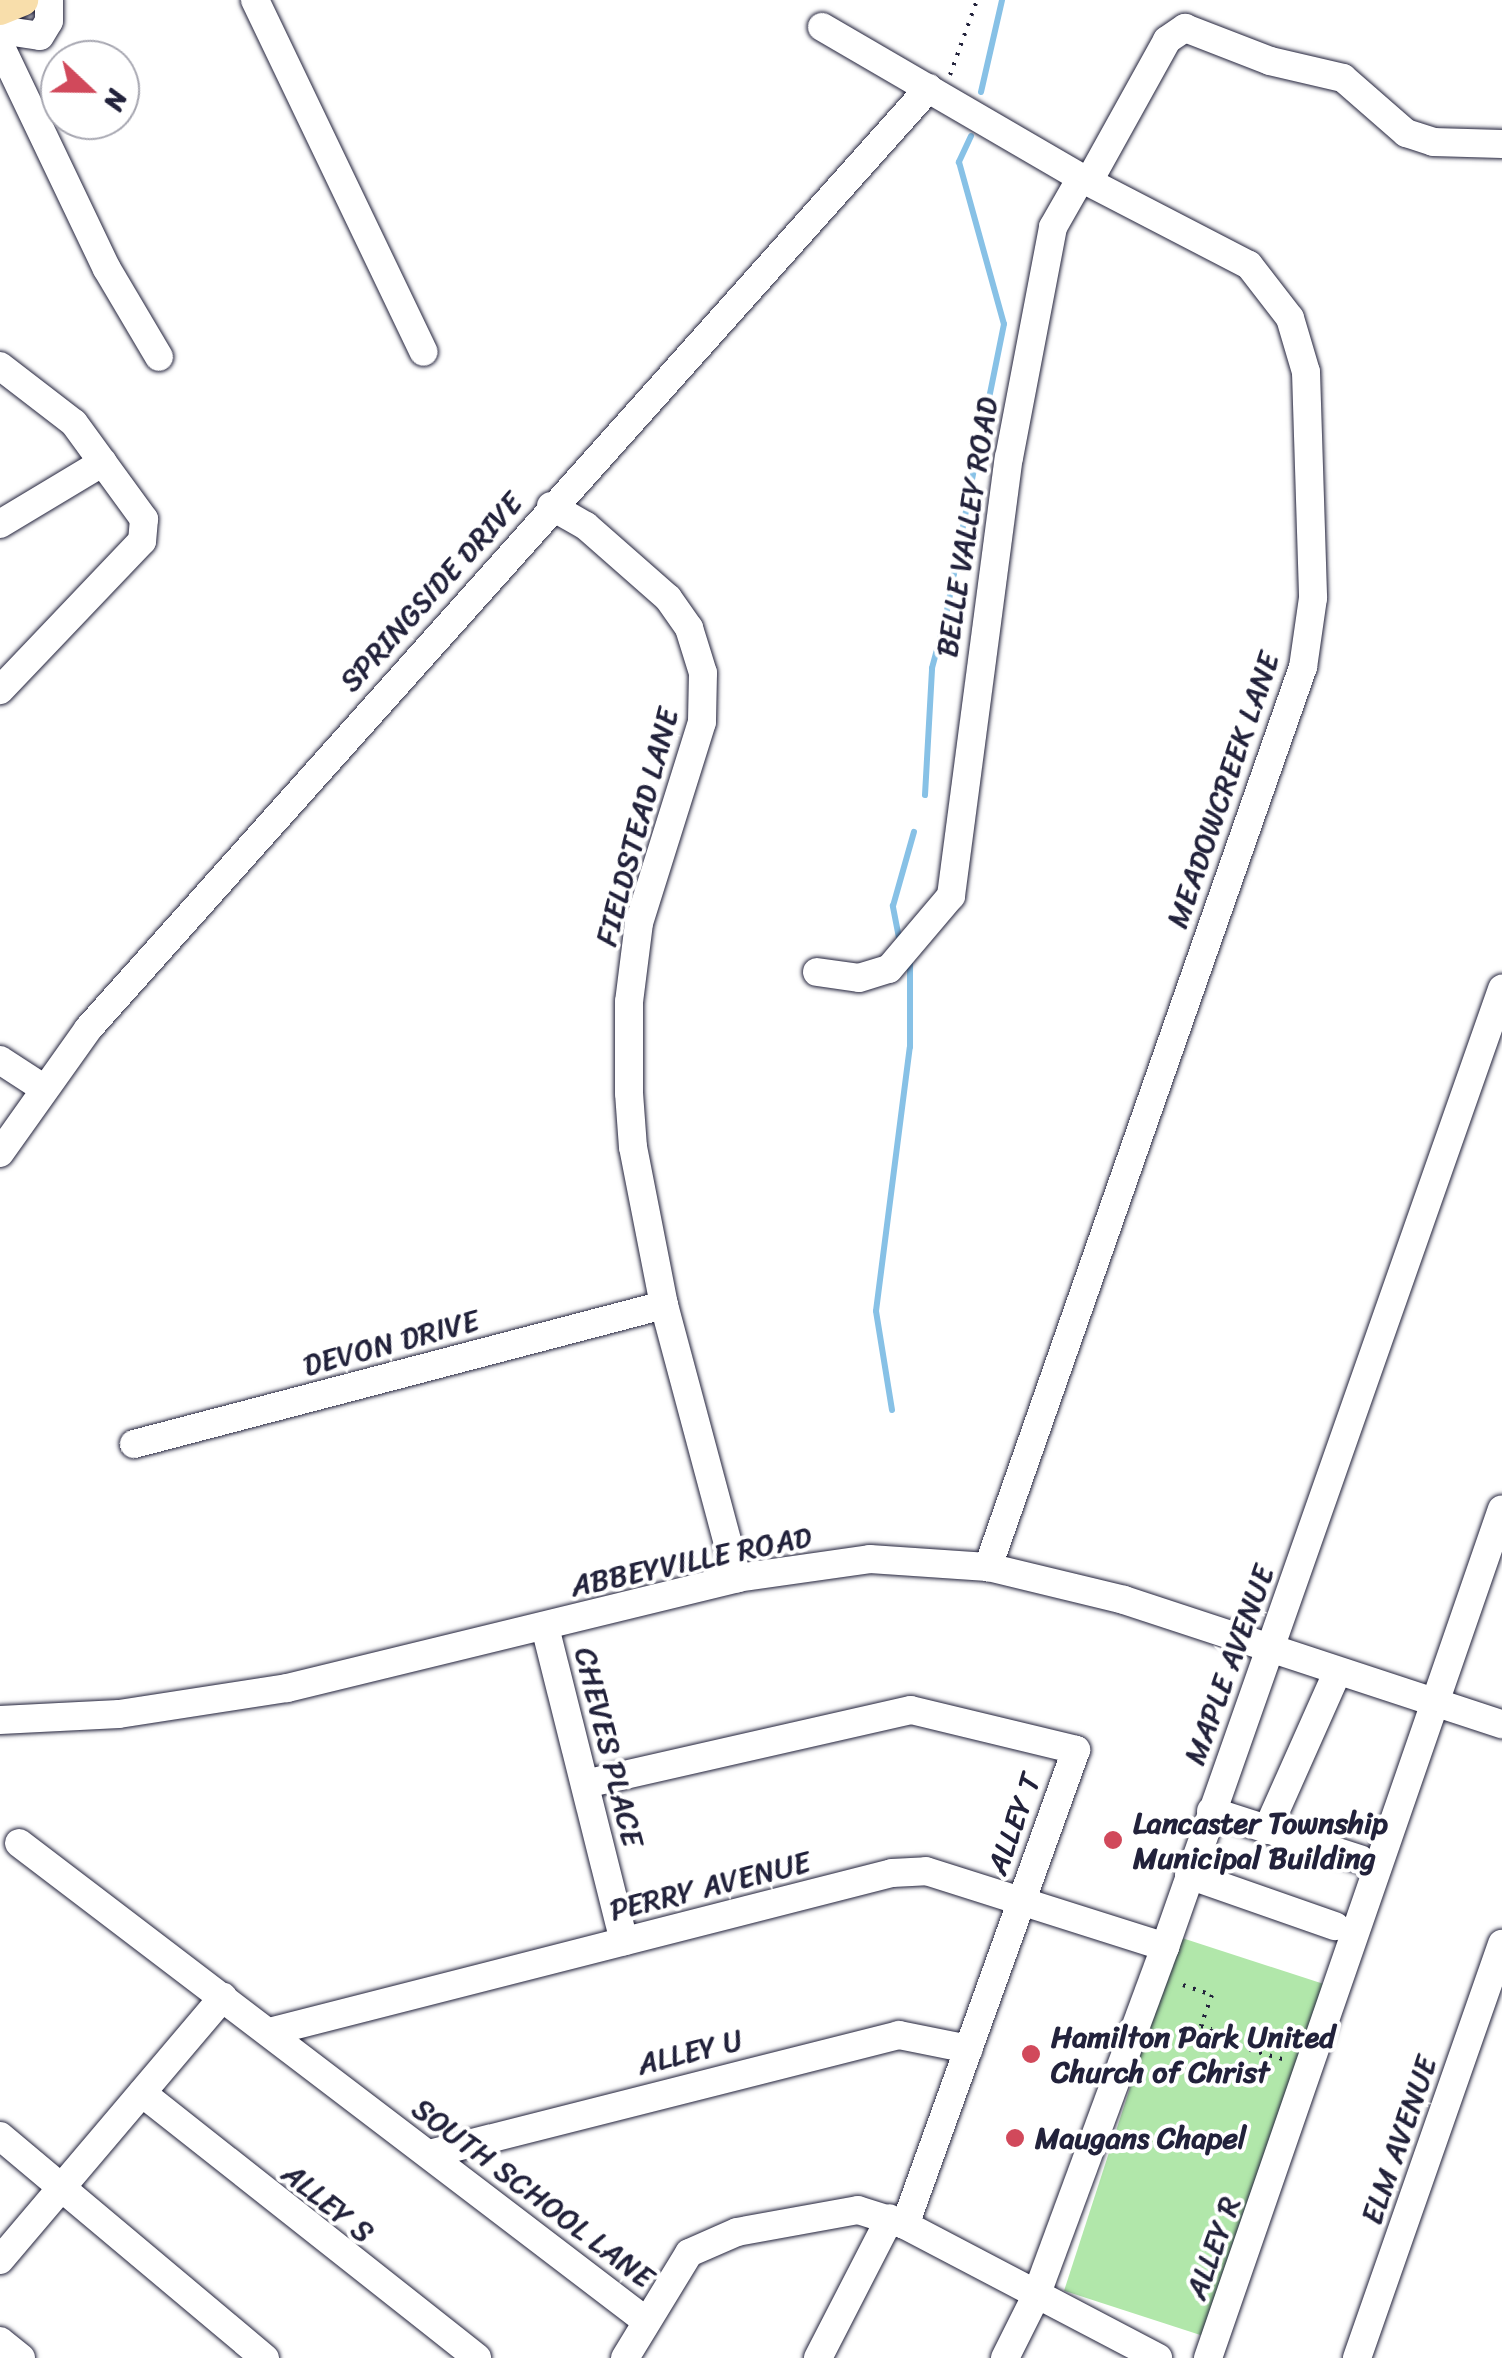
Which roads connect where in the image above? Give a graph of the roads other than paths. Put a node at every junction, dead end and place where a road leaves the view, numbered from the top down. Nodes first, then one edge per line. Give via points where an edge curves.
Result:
1 (22, 0) edge
2 (49, 0) edge
3 (256, 0) edge
4 (0, 9) edge
5 (822, 26) dead end
6 (0, 30) edge
7 (0, 45) edge
8 (929, 88) junction
9 (1502, 144) edge
10 (1085, 180) junction
11 (424, 352) dead end
12 (159, 357) dead end
13 (0, 366) edge
14 (103, 462) junction
15 (552, 506) junction
16 (0, 524) edge
17 (0, 690) edge
18 (816, 972) dead end
19 (1502, 989) edge
20 (0, 1060) edge
21 (43, 1088) junction
22 (0, 1153) edge
23 (664, 1304) junction
24 (134, 1444) dead end
25 (1502, 1509) edge
26 (988, 1567) junction
27 (736, 1578) junction
28 (545, 1627) junction
29 (1270, 1650) junction
30 (1337, 1673) junction
31 (1434, 1705) junction
32 (0, 1720) edge
33 (1502, 1724) edge
34 (585, 1784) junction
35 (1212, 1811) junction
36 (1266, 1830) junction
37 (18, 1843) dead end
38 (1360, 1859) dead end
39 (1189, 1875) junction
40 (1021, 1900) junction
41 (1335, 1926) dead end
42 (624, 1941) junction
43 (1502, 1944) edge
44 (1165, 1947) junction
45 (223, 1998) junction
46 (268, 2032) junction
47 (969, 2048) junction
48 (142, 2093) junction
49 (0, 2136) edge
50 (429, 2154) junction
51 (62, 2189) junction
52 (897, 2222) junction
53 (0, 2260) edge
54 (1036, 2296) junction
55 (645, 2320) junction
56 (0, 2341) edge
57 (21, 2358) edge
58 (265, 2358) edge
59 (477, 2358) edge
60 (625, 2358) edge
61 (818, 2358) edge
62 (1005, 2358) edge
63 (1158, 2358) edge
64 (1208, 2358) edge
65 (1357, 2358) edge

1 - 4 main road
2 - 6 street via 49,21 40,36
3 - 11 street
5 - 8 street, MEADOWCREEK LANE
7 - 12 street via 108,269
8 - 10 street, MEADOWCREEK LANE
8 - 15 street, SPRINGSIDE DRIVE
9 - 10 street, BELLE VALLEY ROAD via 1432,142 1406,133 1343,78 1270,62 1185,28 1167,40
10 - 18 street, BELLE VALLEY ROAD via 1054,227 1009,458 951,896 888,970 859,978
10 - 26 street, MEADOWCREEK LANE via 1249,265 1290,318 1306,372 1310,632
13 - 14 street via 74,422
14 - 16 street
14 - 17 street via 144,520 142,541
15 - 21 street, SPRINGSIDE DRIVE
15 - 23 street, FIELDSTEAD LANE via 586,526 668,598 689,628 704,674 702,722 639,923 629,1002 632,1146
19 - 29 street, MAPLE AVENUE
20 - 21 street
21 - 22 street, SPRINGSIDE DRIVE
23 - 24 street, DEVON DRIVE
23 - 27 street, FIELDSTEAD LANE
25 - 31 street, ALLEY R
26 - 27 street, ABBEYVILLE ROAD via 870,1559
26 - 29 street, ABBEYVILLE ROAD via 1124,1600
27 - 28 street, ABBEYVILLE ROAD
28 - 32 street, ABBEYVILLE ROAD via 287,1688 119,1714
28 - 34 street, CHEVES PLACE
29 - 30 street, ABBEYVILLE ROAD
29 - 35 street, MAPLE AVENUE
30 - 31 street, ABBEYVILLE ROAD
30 - 36 street
31 - 33 street, ABBEYVILLE ROAD
31 - 64 street, ALLEY R
34 - 40 street, ALLEY T via 910,1710 1076,1750
34 - 42 street, CHEVES PLACE
35 - 36 street
35 - 39 street, MAPLE AVENUE
36 - 38 street
37 - 45 street, SOUTH SCHOOL LANE
39 - 41 street
39 - 44 street, MAPLE AVENUE
40 - 42 street, PERRY AVENUE via 926,1871 892,1873
40 - 44 street, PERRY AVENUE
40 - 47 street, ALLEY T
42 - 46 street, PERRY AVENUE
43 - 65 street, ELM AVENUE
44 - 54 street, MAPLE AVENUE
45 - 46 street, SOUTH SCHOOL LANE
45 - 48 street
46 - 50 street, SOUTH SCHOOL LANE
47 - 50 street, ALLEY U via 899,2035
47 - 52 street, ALLEY T
48 - 51 street
48 - 59 street, ALLEY S
49 - 51 street
50 - 55 street, SOUTH SCHOOL LANE
51 - 53 street
51 - 58 street
52 - 54 street, SOUTH SCHOOL LANE
52 - 55 street, SOUTH SCHOOL LANE via 858,2210 704,2245 678,2264
52 - 61 street, ALLEY T
54 - 62 street, MAPLE AVENUE
54 - 63 street, SOUTH SCHOOL LANE
55 - 60 street
56 - 57 street

